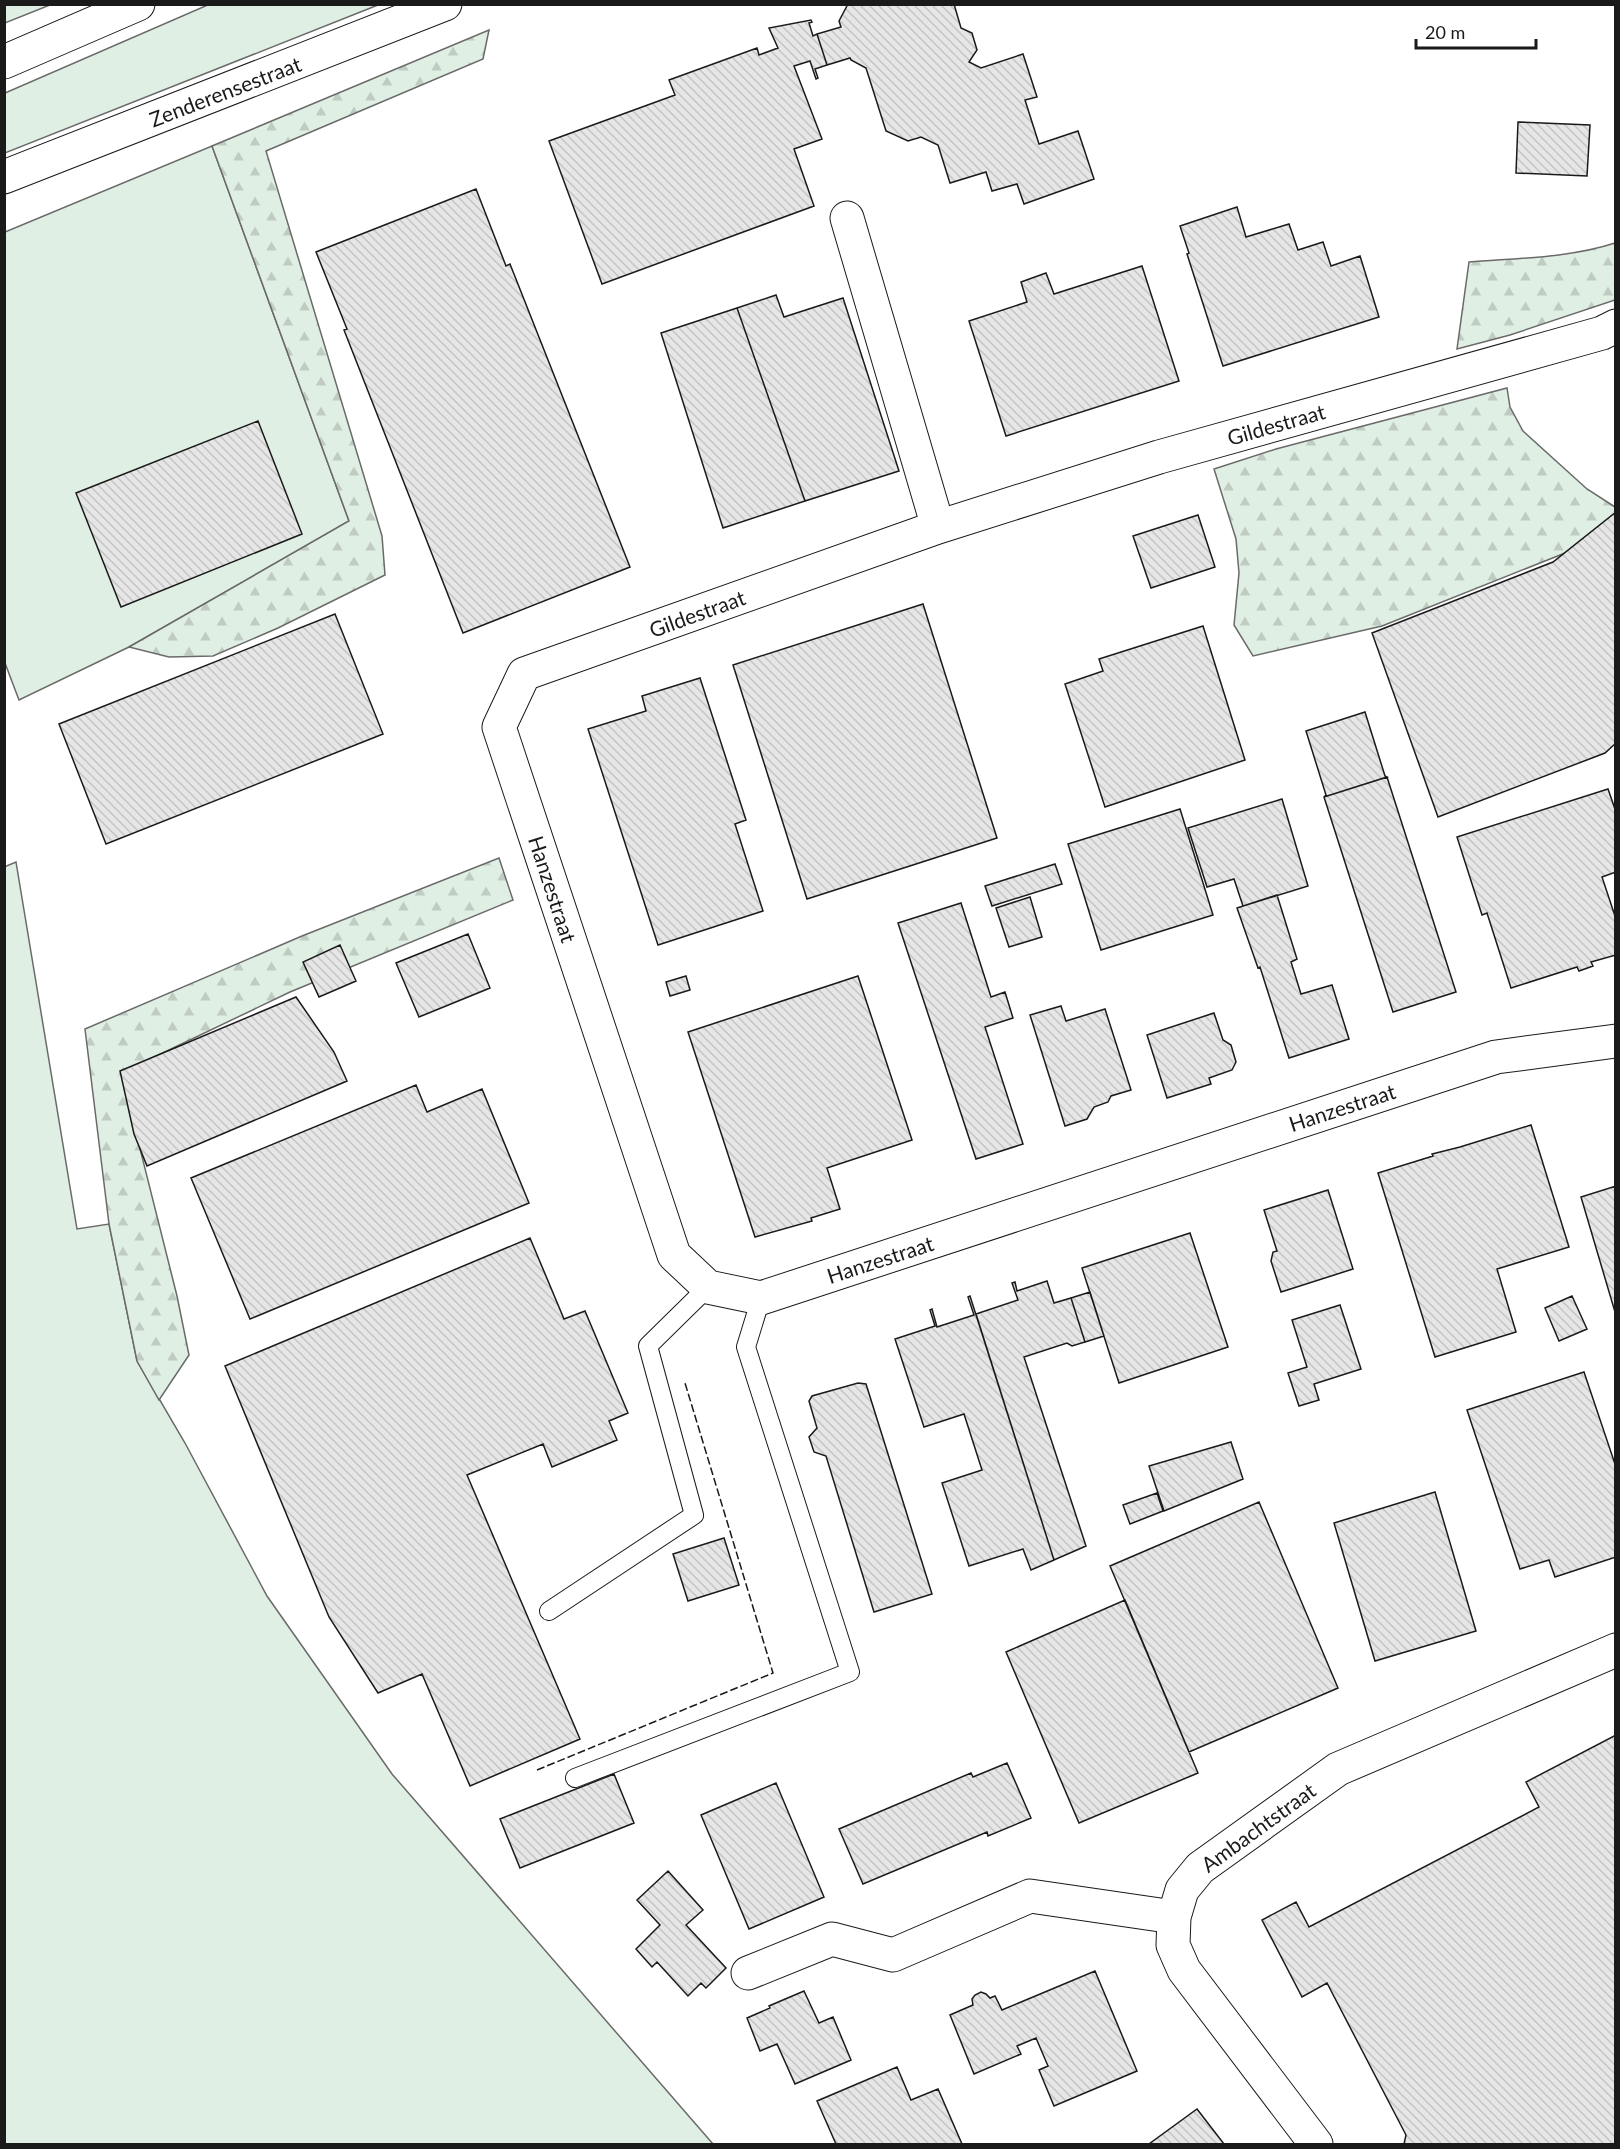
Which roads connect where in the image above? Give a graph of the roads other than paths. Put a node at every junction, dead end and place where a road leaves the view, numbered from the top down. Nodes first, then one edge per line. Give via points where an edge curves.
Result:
1 (138, 4) edge
2 (445, 4) edge
3 (4, 62) edge
4 (4, 177) edge
5 (847, 218) dead end
6 (1616, 326) edge
7 (938, 527) junction
8 (503, 741) joint
9 (1616, 1041) edge
10 (708, 1287) junction
11 (761, 1298) junction
12 (549, 1611) dead end
13 (1616, 1650) edge
14 (575, 1778) dead end
15 (1174, 1917) junction
16 (748, 1973) dead end
17 (1316, 2145) edge

1 - 3 street
2 - 4 street, Zenderensestraat
5 - 7 street
6 - 7 street, Gildestraat via 1159,457
7 - 8 street, Gildestraat via 524,674 499,727
8 - 10 street, Hanzestraat via 674,1255
9 - 11 street, Hanzestraat via 1496,1056
10 - 11 street, Hanzestraat
10 - 12 lane via 648,1346 693,1515
11 - 14 lane via 746,1347 850,1672
13 - 15 street, Ambachtstraat via 1338,1769 1200,1868 1182,1890
15 - 16 street via 1030,1896 893,1955 832,1939
15 - 17 street, Ambachtstraat via 1173,1945 1184,1970

